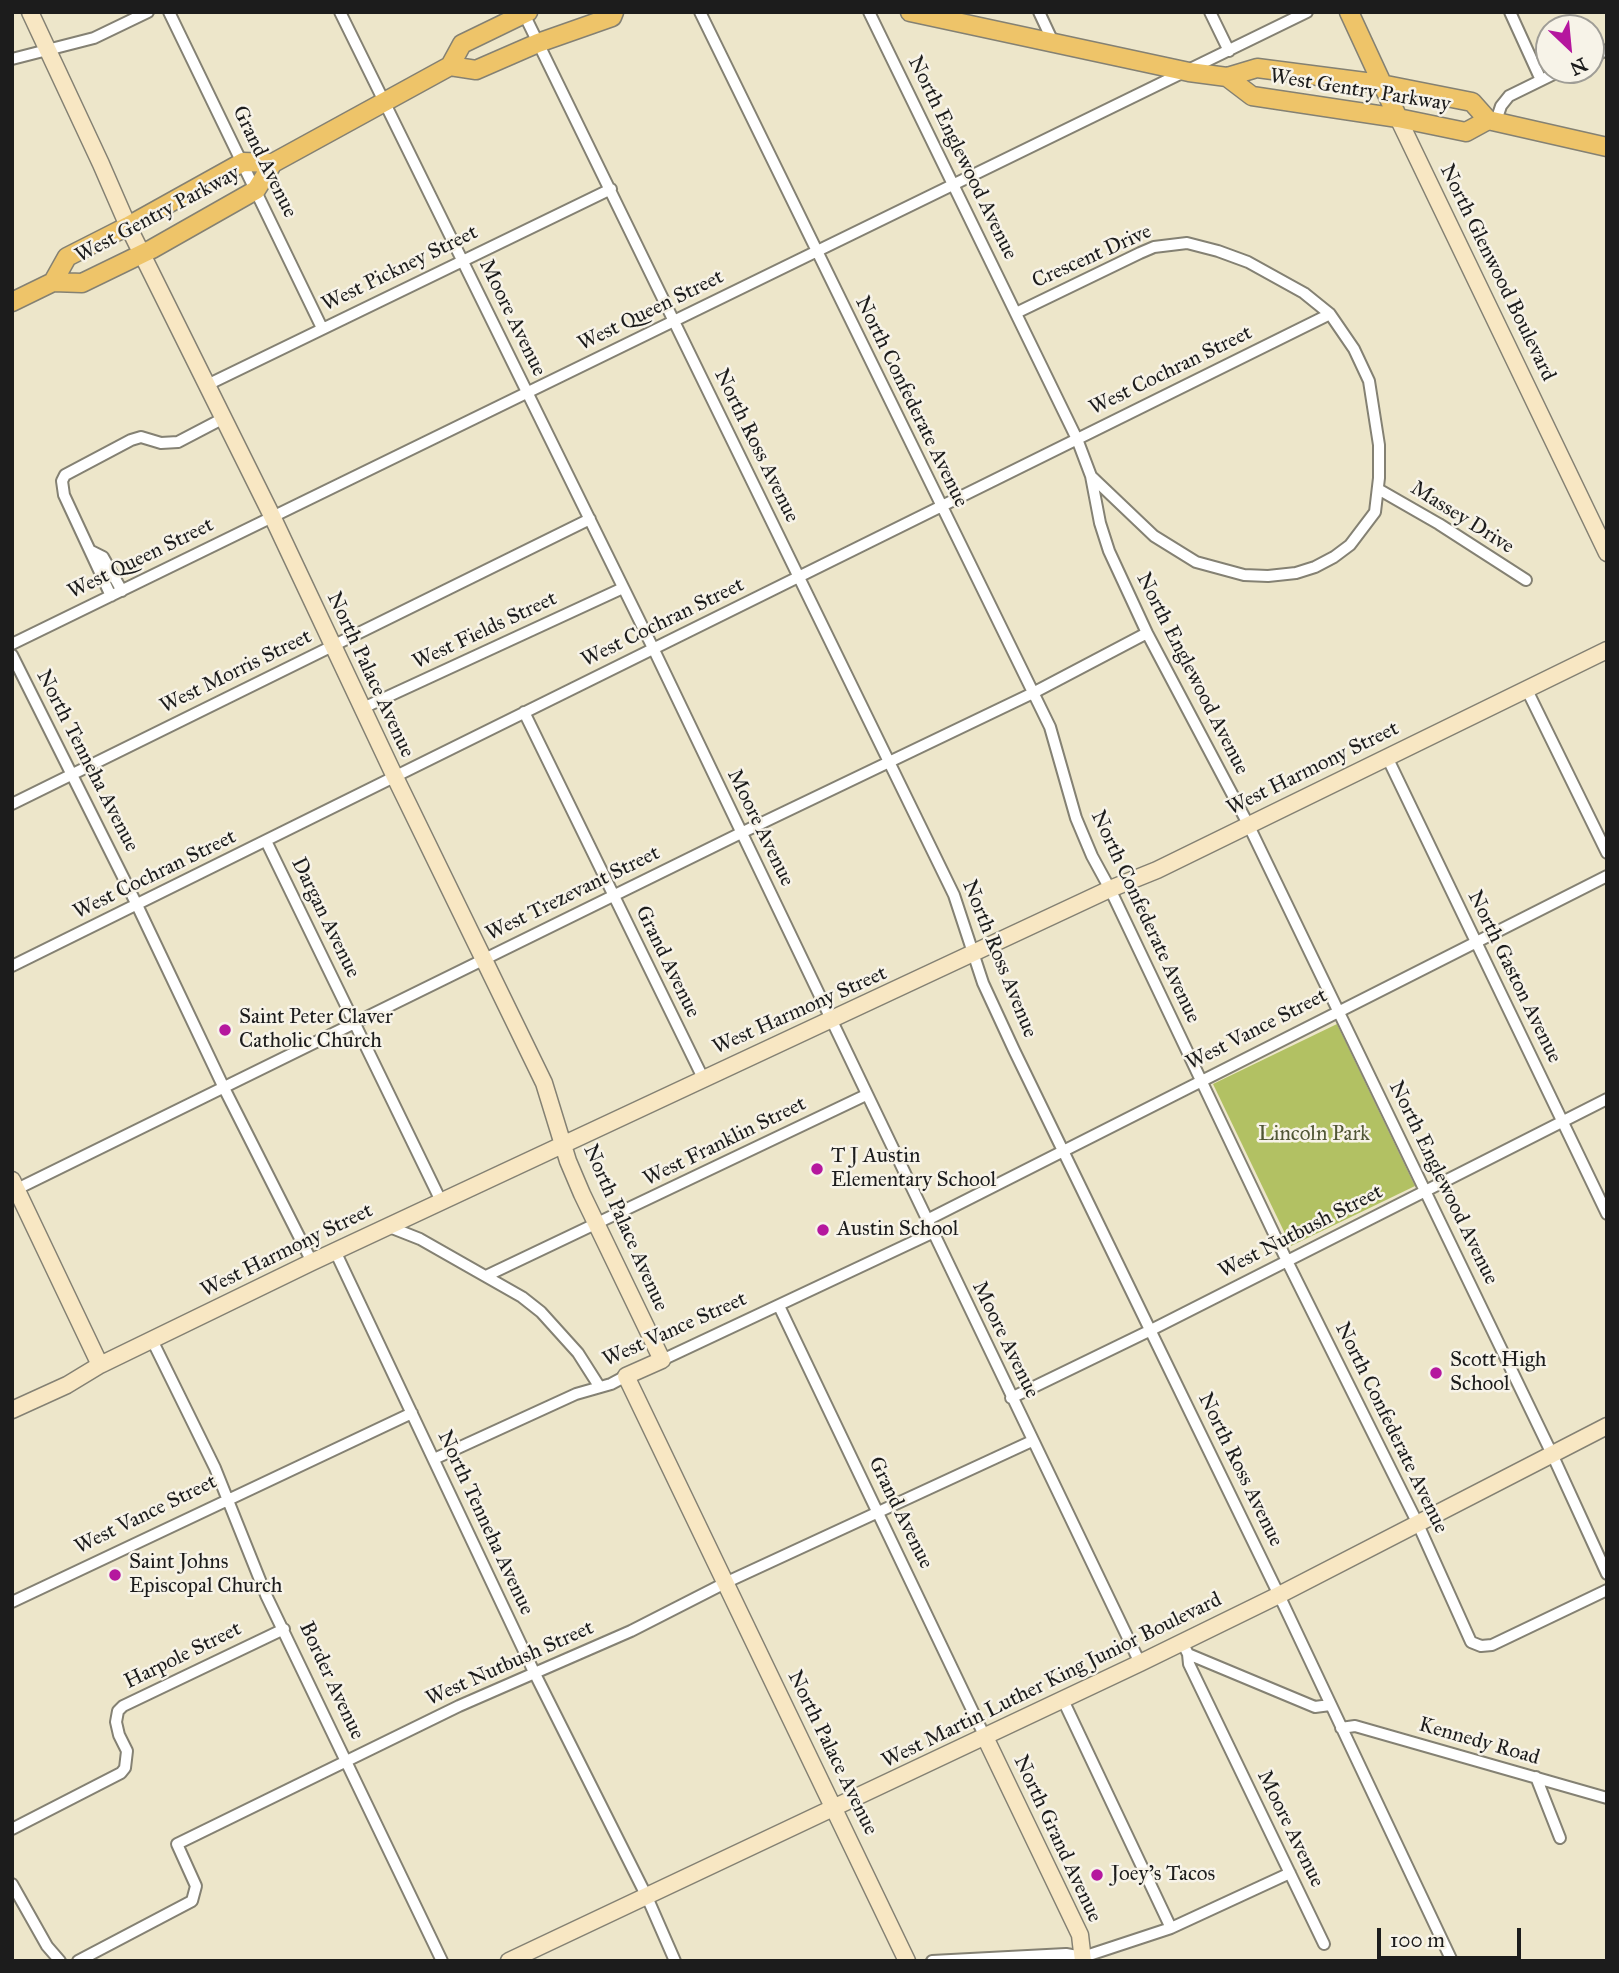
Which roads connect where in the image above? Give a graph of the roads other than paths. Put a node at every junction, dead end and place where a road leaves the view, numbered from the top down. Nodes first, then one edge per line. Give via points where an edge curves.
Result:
1 (30, 12) edge
2 (148, 12) edge
3 (169, 12) edge
4 (340, 12) edge
5 (614, 12) edge
6 (699, 12) edge
7 (869, 12) edge
8 (910, 12) edge
9 (1039, 12) edge
10 (1210, 12) edge
11 (1307, 12) edge
12 (1349, 12) edge
13 (1510, 12) edge
14 (525, 13) edge
15 (538, 43) junction
16 (1055, 44) junction
17 (46, 49) junction
18 (1229, 51) junction
19 (12, 59) edge
20 (450, 66) junction
21 (1535, 67) edge
22 (1189, 72) junction
23 (1227, 78) junction
24 (1535, 83) edge
25 (1381, 85) junction
26 (383, 102) junction
27 (1398, 118) junction
28 (1492, 120) junction
29 (1607, 147) edge
30 (243, 162) junction
31 (273, 163) junction
32 (954, 184) junction
33 (611, 188) junction
34 (256, 190) junction
35 (128, 226) junction
36 (816, 252) junction
37 (142, 254) junction
38 (462, 262) junction
39 (52, 282) junction
40 (12, 302) edge
41 (1016, 313) junction
42 (1330, 314) junction
43 (674, 322) junction
44 (322, 328) junction
45 (206, 385) junction
46 (526, 392) junction
47 (222, 419) junction
48 (1077, 439) junction
49 (1091, 476) junction
50 (1378, 489) junction
51 (941, 506) junction
52 (272, 516) junction
53 (590, 519) junction
54 (1607, 553) edge
55 (799, 578) junction
56 (1526, 580) dead end
57 (623, 588) junction
58 (116, 593) junction
59 (1147, 633) junction
60 (12, 644) edge
61 (333, 645) junction
62 (654, 650) junction
63 (1607, 650) edge
64 (12, 655) edge
65 (1526, 688) junction
66 (1033, 693) junction
67 (363, 708) junction
68 (524, 712) junction
69 (1387, 757) junction
70 (888, 762) junction
71 (72, 775) junction
72 (395, 777) junction
73 (12, 804) edge
74 (1248, 824) junction
75 (741, 833) junction
76 (265, 841) junction
77 (1607, 853) edge
78 (1607, 876) edge
79 (1110, 889) junction
80 (613, 895) junction
81 (137, 905) junction
82 (1475, 943) junction
83 (974, 954) junction
84 (484, 959) junction
85 (12, 966) edge
86 (1339, 1012) junction
87 (832, 1020) junction
88 (355, 1022) junction
89 (703, 1078) junction
90 (1202, 1082) junction
91 (224, 1088) junction
92 (866, 1095) junction
93 (1607, 1099) edge
94 (1562, 1121) junction
95 (564, 1144) junction
96 (1064, 1150) junction
97 (15, 1184) edge
98 (1426, 1190) junction
99 (441, 1201) junction
100 (1607, 1214) edge
101 (927, 1220) junction
102 (595, 1224) junction
103 (387, 1226) junction
104 (932, 1233) junction
105 (335, 1251) junction
106 (1287, 1261) junction
107 (312, 1262) junction
108 (486, 1276) junction
109 (779, 1306) junction
110 (1151, 1330) junction
111 (152, 1340) junction
112 (662, 1360) junction
113 (100, 1365) junction
114 (626, 1376) junction
115 (599, 1386) junction
116 (1011, 1398) junction
117 (12, 1410) edge
118 (412, 1413) junction
119 (1607, 1426) edge
120 (1032, 1441) junction
121 (1552, 1454) junction
122 (433, 1459) junction
123 (228, 1499) junction
124 (877, 1511) junction
125 (1417, 1522) junction
126 (1607, 1574) edge
127 (727, 1582) junction
128 (1607, 1590) edge
129 (1279, 1595) junction
130 (12, 1602) edge
131 (284, 1629) junction
132 (1185, 1648) junction
133 (1140, 1663) junction
134 (534, 1672) junction
135 (1063, 1700) junction
136 (1330, 1705) junction
137 (1341, 1728) junction
138 (985, 1737) junction
139 (345, 1761) junction
140 (1535, 1777) junction
141 (1607, 1798) edge
142 (835, 1807) junction
143 (12, 1829) edge
144 (1560, 1838) dead end
145 (1290, 1873) junction
146 (12, 1884) edge
147 (647, 1897) junction
148 (1171, 1928) junction
149 (1324, 1944) dead end
150 (1083, 1959) edge
151 (59, 1960) edge
152 (78, 1961) edge
153 (442, 1961) edge
154 (509, 1961) edge
155 (675, 1961) edge
156 (907, 1961) edge
157 (932, 1961) edge
158 (1452, 1961) edge

1 - 17 street, North Palace Avenue
2 - 17 street via 94,38
3 - 30 street, Grand Avenue
4 - 26 street, Moore Avenue
5 - 15 main road, West Gentry Parkway via 612,17
6 - 36 street, North Confederate Avenue
7 - 32 street, North Englewood Avenue
8 - 16 main road, West Gentry Parkway
9 - 16 street
10 - 18 street
11 - 18 street, West Queen Street
12 - 25 main road, North Glenwood Boulevard
13 - 21 street
14 - 15 street, North Ross Avenue
14 - 20 main road, West Gentry Parkway via 462,44
15 - 20 main road, West Gentry Parkway via 476,70
15 - 33 street, North Ross Avenue
16 - 22 main road, West Gentry Parkway
17 - 19 street
17 - 35 street, North Palace Avenue
18 - 22 street, West Queen Street
20 - 26 main road, West Gentry Parkway
22 - 23 main road, West Gentry Parkway
22 - 32 street, West Queen Street
23 - 25 main road, West Gentry Parkway via 1256,68
23 - 27 main road, West Gentry Parkway via 1252,96
24 - 28 street via 1507,97
25 - 27 main road, North Glenwood Boulevard
25 - 28 main road, West Gentry Parkway via 1472,102
26 - 31 main road, West Gentry Parkway
26 - 38 street, Moore Avenue
27 - 28 main road, West Gentry Parkway via 1466,132
27 - 54 street, North Glenwood Boulevard
28 - 29 main road, West Gentry Parkway
30 - 31 main road, West Gentry Parkway
30 - 34 street, Grand Avenue
30 - 35 main road, West Gentry Parkway
31 - 34 main road, West Gentry Parkway
32 - 36 street, West Queen Street
32 - 41 street, North Englewood Avenue
33 - 38 street, West Pickney Street
33 - 43 street, North Ross Avenue
34 - 37 main road, West Gentry Parkway
34 - 44 street, Grand Avenue
35 - 37 street, North Palace Avenue
35 - 39 main road, West Gentry Parkway via 67,257
36 - 43 street, West Queen Street
36 - 51 street, North Confederate Avenue
37 - 39 main road, West Gentry Parkway via 82,283
37 - 45 street, North Palace Avenue
38 - 44 street, West Pickney Street
38 - 46 street, Moore Avenue
39 - 40 main road, West Gentry Parkway
41 - 42 street, Crescent Drive via 1154,247 1187,243 1267,271
41 - 48 street, North Englewood Avenue
42 - 48 street, West Cochran Street
42 - 50 street, Crescent Drive via 1369,381 1379,445
43 - 46 street, West Queen Street
43 - 55 street, North Ross Avenue
44 - 45 street, West Pickney Street
45 - 47 street, North Palace Avenue
46 - 52 street, West Queen Street
46 - 53 street, Moore Avenue
47 - 52 street, North Palace Avenue
47 - 58 street via 178,442 131,440 65,475 64,495 93,561
48 - 49 street, North Englewood Avenue
48 - 51 street, West Cochran Street
49 - 50 street, Crescent Drive via 1174,550 1196,562 1244,575 1296,573 1350,545 1375,512
49 - 59 street, North Englewood Avenue via 1109,551
50 - 56 street, Massey Drive
51 - 55 street, West Cochran Street
51 - 66 street, North Confederate Avenue
52 - 58 street, West Queen Street
52 - 61 street, North Palace Avenue
53 - 57 street, Moore Avenue
53 - 61 street, West Morris Street
55 - 62 street, West Cochran Street
55 - 70 street, North Ross Avenue
57 - 62 street, Moore Avenue
57 - 67 street, West Fields Street
58 - 60 street, West Queen Street
59 - 66 street, West Trezevant Street
59 - 74 street, North Englewood Avenue
61 - 67 street, North Palace Avenue
61 - 71 street, West Morris Street
62 - 68 street, West Cochran Street
62 - 75 street, Moore Avenue
63 - 65 street, West Harmony Street
64 - 71 street, North Tenneha Avenue
65 - 69 street, West Harmony Street
65 - 77 street
66 - 70 street, West Trezevant Street
66 - 79 street, North Confederate Avenue via 1049,727 1076,818
67 - 72 street, North Palace Avenue
68 - 72 street, West Cochran Street
68 - 80 street, Grand Avenue
69 - 74 street, West Harmony Street
69 - 82 street, North Gaston Avenue
70 - 75 street, West Trezevant Street
70 - 83 street, North Ross Avenue via 954,895
71 - 73 street, West Morris Street
71 - 81 street, North Tenneha Avenue
72 - 76 street, West Cochran Street
72 - 84 street, North Palace Avenue
74 - 79 street, West Harmony Street
74 - 86 street, North Englewood Avenue
75 - 80 street, West Trezevant Street
75 - 87 street, Moore Avenue
76 - 81 street, West Cochran Street
76 - 88 street, Dargan Avenue
78 - 82 street, West Vance Street
79 - 83 street, West Harmony Street
79 - 90 street, North Confederate Avenue
80 - 84 street, West Trezevant Street
80 - 89 street, Grand Avenue
81 - 85 street, West Cochran Street
81 - 91 street, North Tenneha Avenue
82 - 86 street, West Vance Street
82 - 94 street, North Gaston Avenue
83 - 87 street, West Harmony Street
83 - 96 street, North Ross Avenue via 983,983
84 - 88 street, West Trezevant Street
84 - 95 street, North Palace Avenue via 544,1083
86 - 90 street, West Vance Street
86 - 98 street, North Englewood Avenue
87 - 89 street, West Harmony Street
87 - 92 street, Moore Avenue
88 - 91 street, West Trezevant Street
88 - 99 street, Dargan Avenue
89 - 95 street, West Harmony Street
90 - 96 street, West Vance Street
90 - 106 street, North Confederate Avenue
91 - 97 street, West Trezevant Street
91 - 107 street, North Tenneha Avenue
92 - 101 street, Moore Avenue
92 - 102 street, West Franklin Street
93 - 94 street, West Nutbush Street
94 - 98 street, West Nutbush Street
94 - 100 street, North Gaston Avenue
95 - 99 street, West Harmony Street
95 - 102 street, North Palace Avenue
96 - 101 street, West Vance Street
96 - 110 street, North Ross Avenue
97 - 113 street
98 - 106 street, West Nutbush Street
98 - 121 street, North Englewood Avenue
99 - 103 street, West Harmony Street
101 - 104 street, Moore Avenue
102 - 108 street, West Franklin Street
102 - 112 street, North Palace Avenue
103 - 105 street, West Harmony Street
103 - 108 street
104 - 109 street, West Vance Street
104 - 116 street, Moore Avenue
105 - 107 street, West Harmony Street
105 - 118 street, North Tenneha Avenue
106 - 110 street, West Nutbush Street
106 - 125 street, North Confederate Avenue
107 - 111 street, West Harmony Street
108 - 115 street via 541,1312 578,1353
109 - 112 street, West Vance Street
109 - 124 street, Grand Avenue
110 - 116 street, West Nutbush Street
110 - 129 street, North Ross Avenue
111 - 113 street, West Harmony Street
111 - 123 street, Border Avenue
112 - 114 street, West Vance Street
113 - 117 street, West Harmony Street
114 - 115 street, West Vance Street
114 - 127 street, North Palace Avenue
115 - 122 street, West Vance Street
116 - 120 street, Moore Avenue
118 - 122 street, North Tenneha Avenue
118 - 123 street, West Vance Street
119 - 121 street, West Martin Luther King Junior Boulevard
120 - 124 street, West Nutbush Street
120 - 133 street, Moore Avenue
121 - 125 street, West Martin Luther King Junior Boulevard
121 - 126 street, North Englewood Avenue
122 - 134 street, North Tenneha Avenue
123 - 130 street, West Vance Street
123 - 131 street, Border Avenue
124 - 127 street, West Nutbush Street
124 - 138 street, Grand Avenue
125 - 128 street, North Confederate Avenue via 1475,1646 1492,1645
125 - 129 street, West Martin Luther King Junior Boulevard
127 - 134 street, West Nutbush Street via 631,1631
127 - 142 street, North Palace Avenue
129 - 132 street, West Martin Luther King Junior Boulevard
129 - 136 street, North Ross Avenue
131 - 139 street, Border Avenue
131 - 143 street, Harpole Street via 123,1706 116,1722 127,1751 121,1773
132 - 133 street, West Martin Luther King Junior Boulevard
132 - 136 street via 1315,1707
132 - 145 street, Moore Avenue
133 - 135 street, West Martin Luther King Junior Boulevard
134 - 139 street, West Nutbush Street
134 - 147 street, North Tenneha Avenue
135 - 138 street, West Martin Luther King Junior Boulevard
135 - 148 street
136 - 137 street, North Ross Avenue
137 - 140 street, Kennedy Road via 1355,1726
137 - 158 street, North Ross Avenue
138 - 142 street, West Martin Luther King Junior Boulevard
138 - 150 street, North Grand Avenue via 1080,1935
139 - 152 street, West Nutbush Street via 177,1844 196,1886 192,1901
139 - 153 street, Border Avenue
140 - 141 street, Kennedy Road
140 - 144 street
142 - 147 street, West Martin Luther King Junior Boulevard
142 - 156 street, North Palace Avenue
145 - 148 street
145 - 149 street, Moore Avenue
146 - 151 street
147 - 154 street, West Martin Luther King Junior Boulevard
147 - 155 street, North Tenneha Avenue
148 - 150 street
150 - 157 street via 1066,1954

